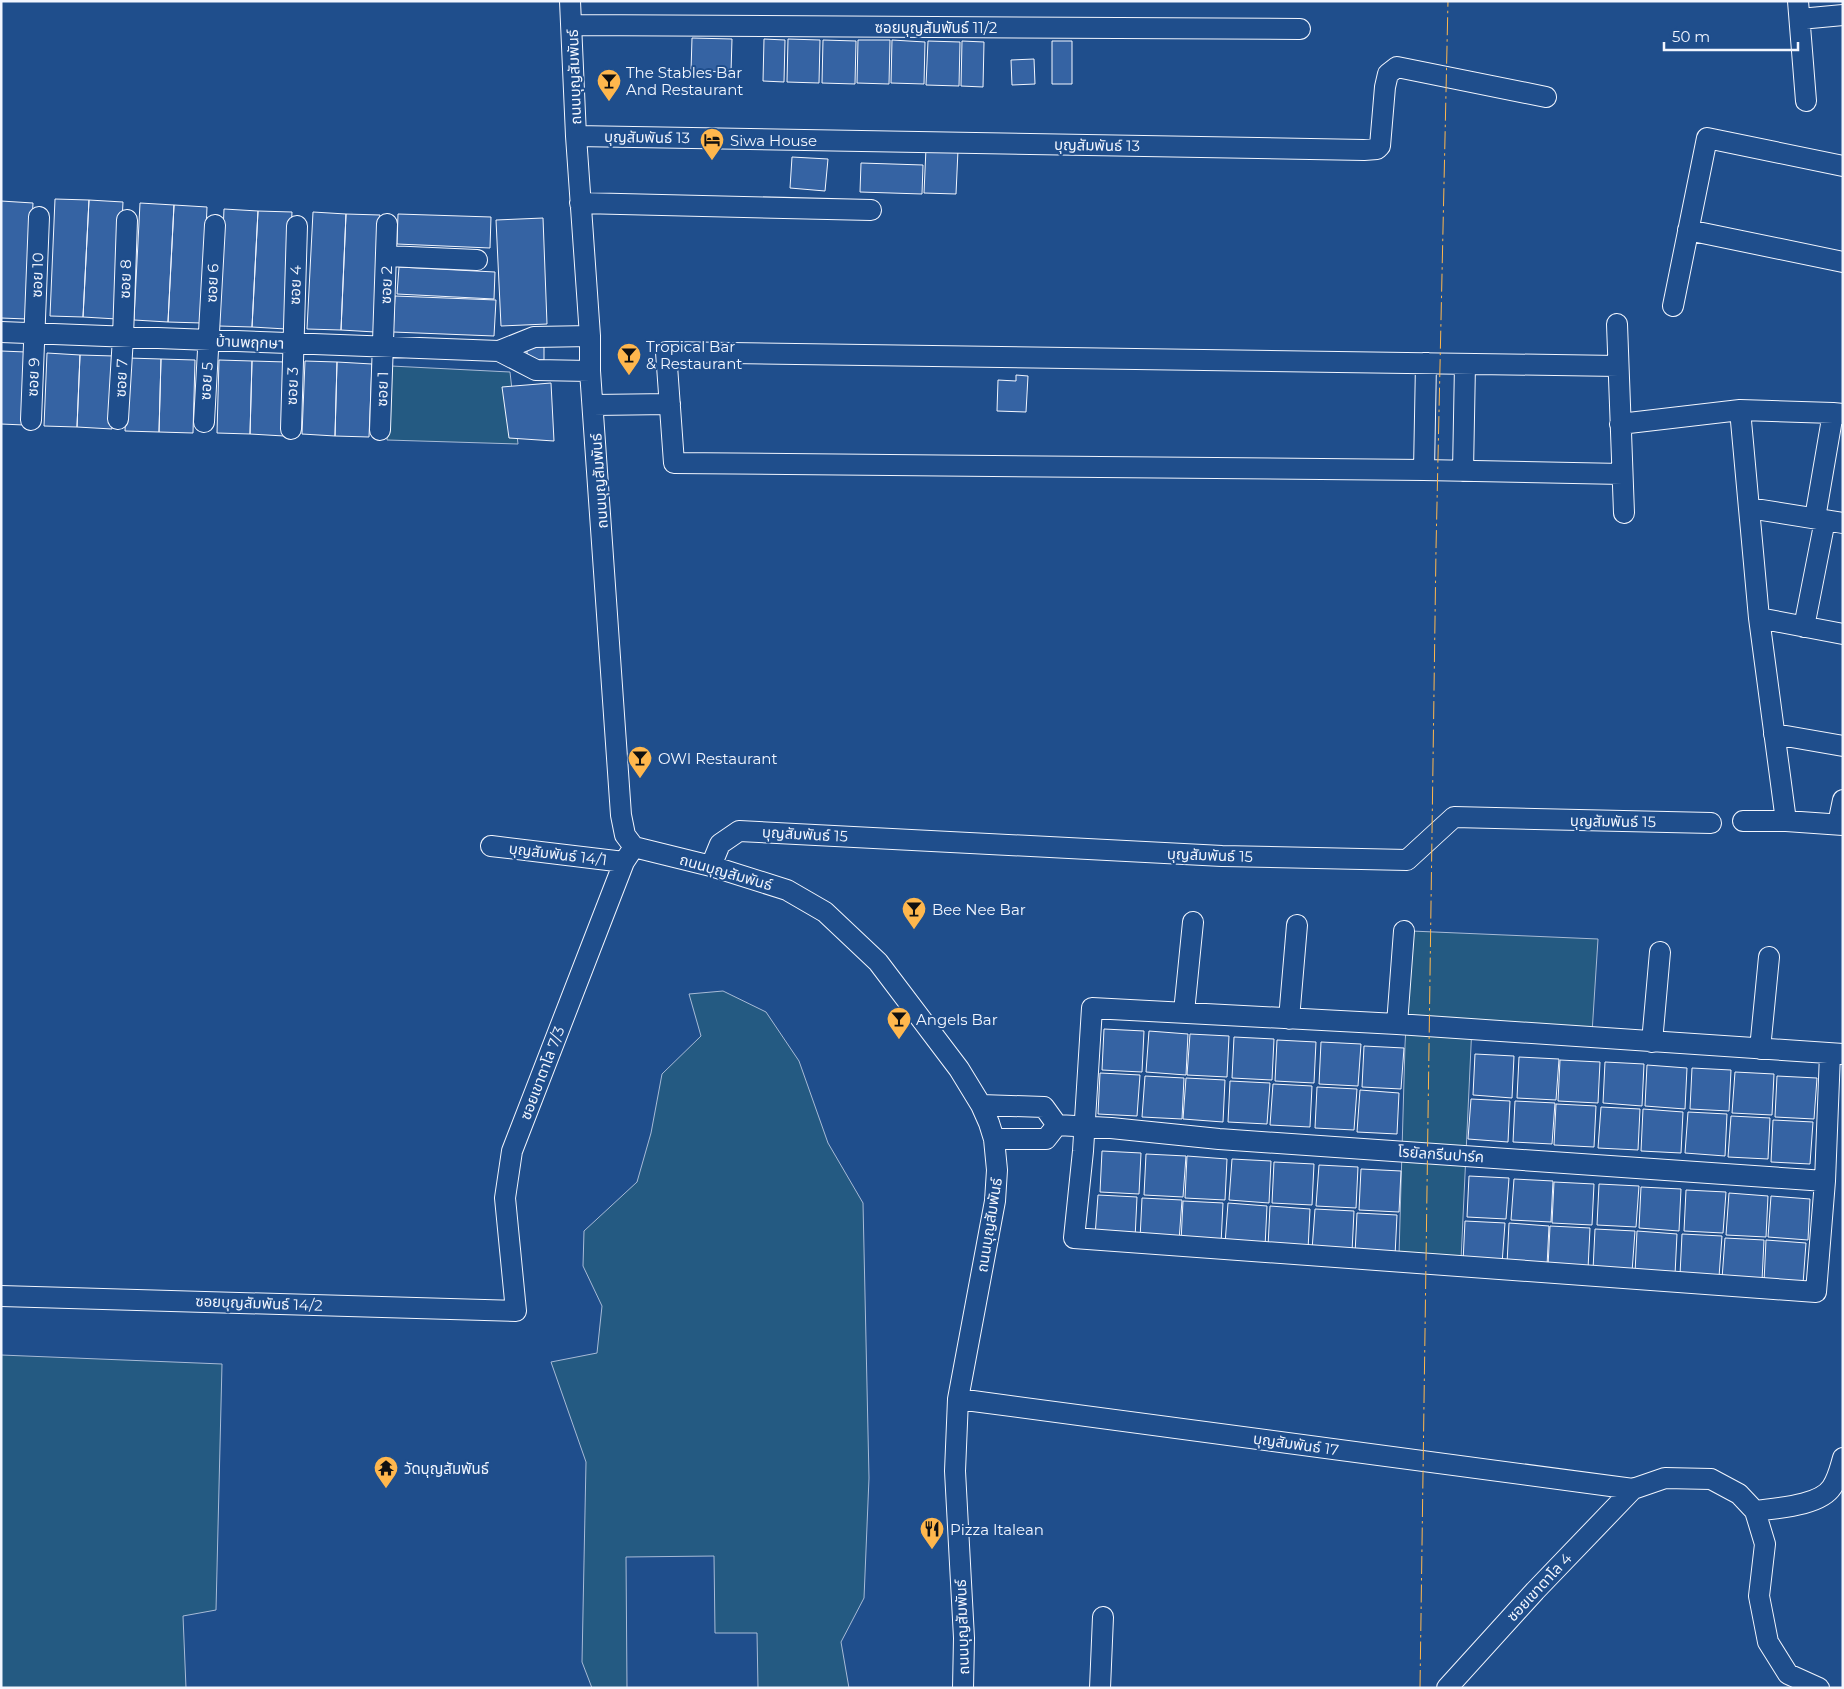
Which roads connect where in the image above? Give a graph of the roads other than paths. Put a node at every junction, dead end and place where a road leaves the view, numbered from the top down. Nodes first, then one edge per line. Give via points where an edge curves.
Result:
1 (570, 1) edge
2 (1799, 10) edge
3 (1843, 16) edge
4 (572, 25) junction
5 (1300, 29) dead end
6 (1546, 97) dead end
7 (1806, 102) dead end
8 (576, 136) junction
9 (1843, 166) edge
10 (580, 203) junction
11 (871, 210) dead end
12 (39, 216) dead end
13 (127, 220) dead end
14 (388, 224) dead end
15 (214, 225) dead end
16 (298, 226) dead end
17 (1688, 230) junction
18 (387, 256) junction
19 (477, 260) dead end
20 (1843, 262) edge
21 (1673, 306) dead end
22 (1617, 324) dead end
23 (1, 332) edge
24 (35, 334) junction
25 (590, 336) junction
26 (123, 337) junction
27 (209, 340) junction
28 (293, 344) junction
29 (383, 347) junction
30 (499, 351) junction
31 (1426, 363) junction
32 (1466, 364) junction
33 (1618, 366) junction
34 (590, 371) junction
35 (670, 404) junction
36 (593, 405) junction
37 (1740, 410) junction
38 (1838, 414) edge
39 (118, 419) dead end
40 (30, 420) dead end
41 (204, 422) dead end
42 (1620, 424) junction
43 (290, 429) dead end
44 (380, 430) dead end
45 (1424, 470) junction
46 (1463, 471) junction
47 (1622, 474) junction
48 (1749, 508) junction
49 (1624, 513) dead end
50 (1828, 520) edge
51 (1759, 618) junction
52 (1804, 627) junction
53 (1843, 634) edge
54 (1774, 734) junction
55 (1843, 746) edge
56 (1843, 800) edge
57 (1786, 820) junction
58 (1743, 821) dead end
59 (1711, 823) dead end
60 (1840, 825) edge
61 (491, 846) dead end
62 (629, 854) junction
63 (711, 866) junction
64 (1193, 922) dead end
65 (1297, 925) dead end
66 (1404, 931) dead end
67 (1660, 952) dead end
68 (1769, 957) dead end
69 (1184, 1012) junction
70 (1288, 1019) junction
71 (1397, 1024) junction
72 (1652, 1042) junction
73 (1760, 1049) junction
74 (1836, 1054) edge
75 (981, 1105) junction
76 (1057, 1125) junction
77 (1084, 1126) junction
78 (994, 1139) junction
79 (1825, 1181) junction
80 (1, 1296) edge
81 (516, 1311) joint
82 (958, 1399) junction
83 (1843, 1458) edge
84 (1633, 1489) junction
85 (1755, 1511) junction
86 (1103, 1617) dead end
87 (963, 1688) edge
88 (1100, 1688) edge
89 (1447, 1688) edge
90 (1819, 1688) edge

1 - 4 street, ถนนบุญสัมพันธ์
2 - 3 street
2 - 7 street
4 - 5 street, ซอยบุญสัมพันธ์ 11/2
4 - 8 street, ถนนบุญสัมพันธ์
6 - 8 street, บุญสัมพันธ์ 13 via 1397,67 1388,74 1385,86 1380,146 1364,150
8 - 10 street, ถนนบุญสัมพันธ์
9 - 17 street via 1707,138
10 - 11 street
10 - 25 street, ถนนบุญสัมพันธ์
12 - 24 street, ซอย 10
13 - 26 street, ซอย 8
14 - 18 street, ซอย 2
15 - 27 street, ซอย 6
16 - 28 street, ซอย 4
17 - 20 street
17 - 21 street
18 - 19 street
18 - 29 street, ซอย 2
22 - 33 street
23 - 24 street, บ้านพฤกษา
24 - 26 street, บ้านพฤกษา
24 - 40 street, ซอย 9
25 - 30 street, บ้านพฤกษา via 534,337
25 - 34 street, ถนนบุญสัมพันธ์
26 - 27 street, บ้านพฤกษา
26 - 39 street, ซอย 7
27 - 28 street, บ้านพฤกษา
27 - 41 street, ซอย 5
28 - 29 street, บ้านพฤกษา
28 - 43 street, ซอย 3
29 - 30 street, บ้านพฤกษา
29 - 44 street, ซอย 1
30 - 34 street, บ้านพฤกษา via 536,370
31 - 32 street
31 - 35 street via 666,352
31 - 45 street
32 - 33 street
32 - 46 street
33 - 42 street
34 - 36 street, ถนนบุญสัมพันธ์
35 - 36 street
35 - 45 street via 674,463
36 - 62 street, ถนนบุญสัมพันธ์ via 621,815
37 - 38 street
37 - 42 street
37 - 48 street
38 - 50 street
42 - 47 street
45 - 46 street
46 - 47 street
47 - 49 street
48 - 50 street
48 - 51 street
50 - 52 street
51 - 52 street
51 - 54 street
52 - 53 street
54 - 55 street
54 - 57 street
56 - 60 street
57 - 58 street
57 - 60 street
59 - 63 street, บุญสัมพันธ์ 15 via 1454,817 1407,860 1222,856 739,831 720,844
61 - 62 street, บุญสัมพันธ์ 14/1
62 - 63 street, ถนนบุญสัมพันธ์
62 - 81 street, ซอยเขาตาโล 7/3 via 512,1151 505,1198
63 - 75 street, ถนนบุญสัมพันธ์ via 787,890 825,912 878,962 959,1068
64 - 69 street
65 - 70 street
66 - 71 street
67 - 72 street
68 - 73 street
69 - 70 street
69 - 77 street via 1092,1008
70 - 71 street
71 - 72 street
72 - 73 street
73 - 74 street
74 - 79 street
75 - 76 street via 1044,1106
75 - 78 street, ถนนบุญสัมพันธ์
76 - 77 street, โรยัลกรีนปาร์ค
76 - 78 street via 1046,1139
77 - 79 street, โรยัลกรีนปาร์ค
77 - 79 street via 1074,1238 1816,1292
78 - 82 street, ถนนบุญสัมพันธ์ via 996,1201
80 - 81 street, ซอยบุญสัมพันธ์ 14/2
82 - 84 street, บุญสัมพันธ์ 17
82 - 87 street, ถนนบุญสัมพันธ์ via 955,1471 964,1638
83 - 85 street via 1831,1490 1819,1498
84 - 85 street via 1665,1478 1711,1479 1740,1494
84 - 89 street, ซอยเขาตาโล 4
85 - 90 street via 1765,1544 1759,1596 1768,1642 1788,1674
86 - 88 street

